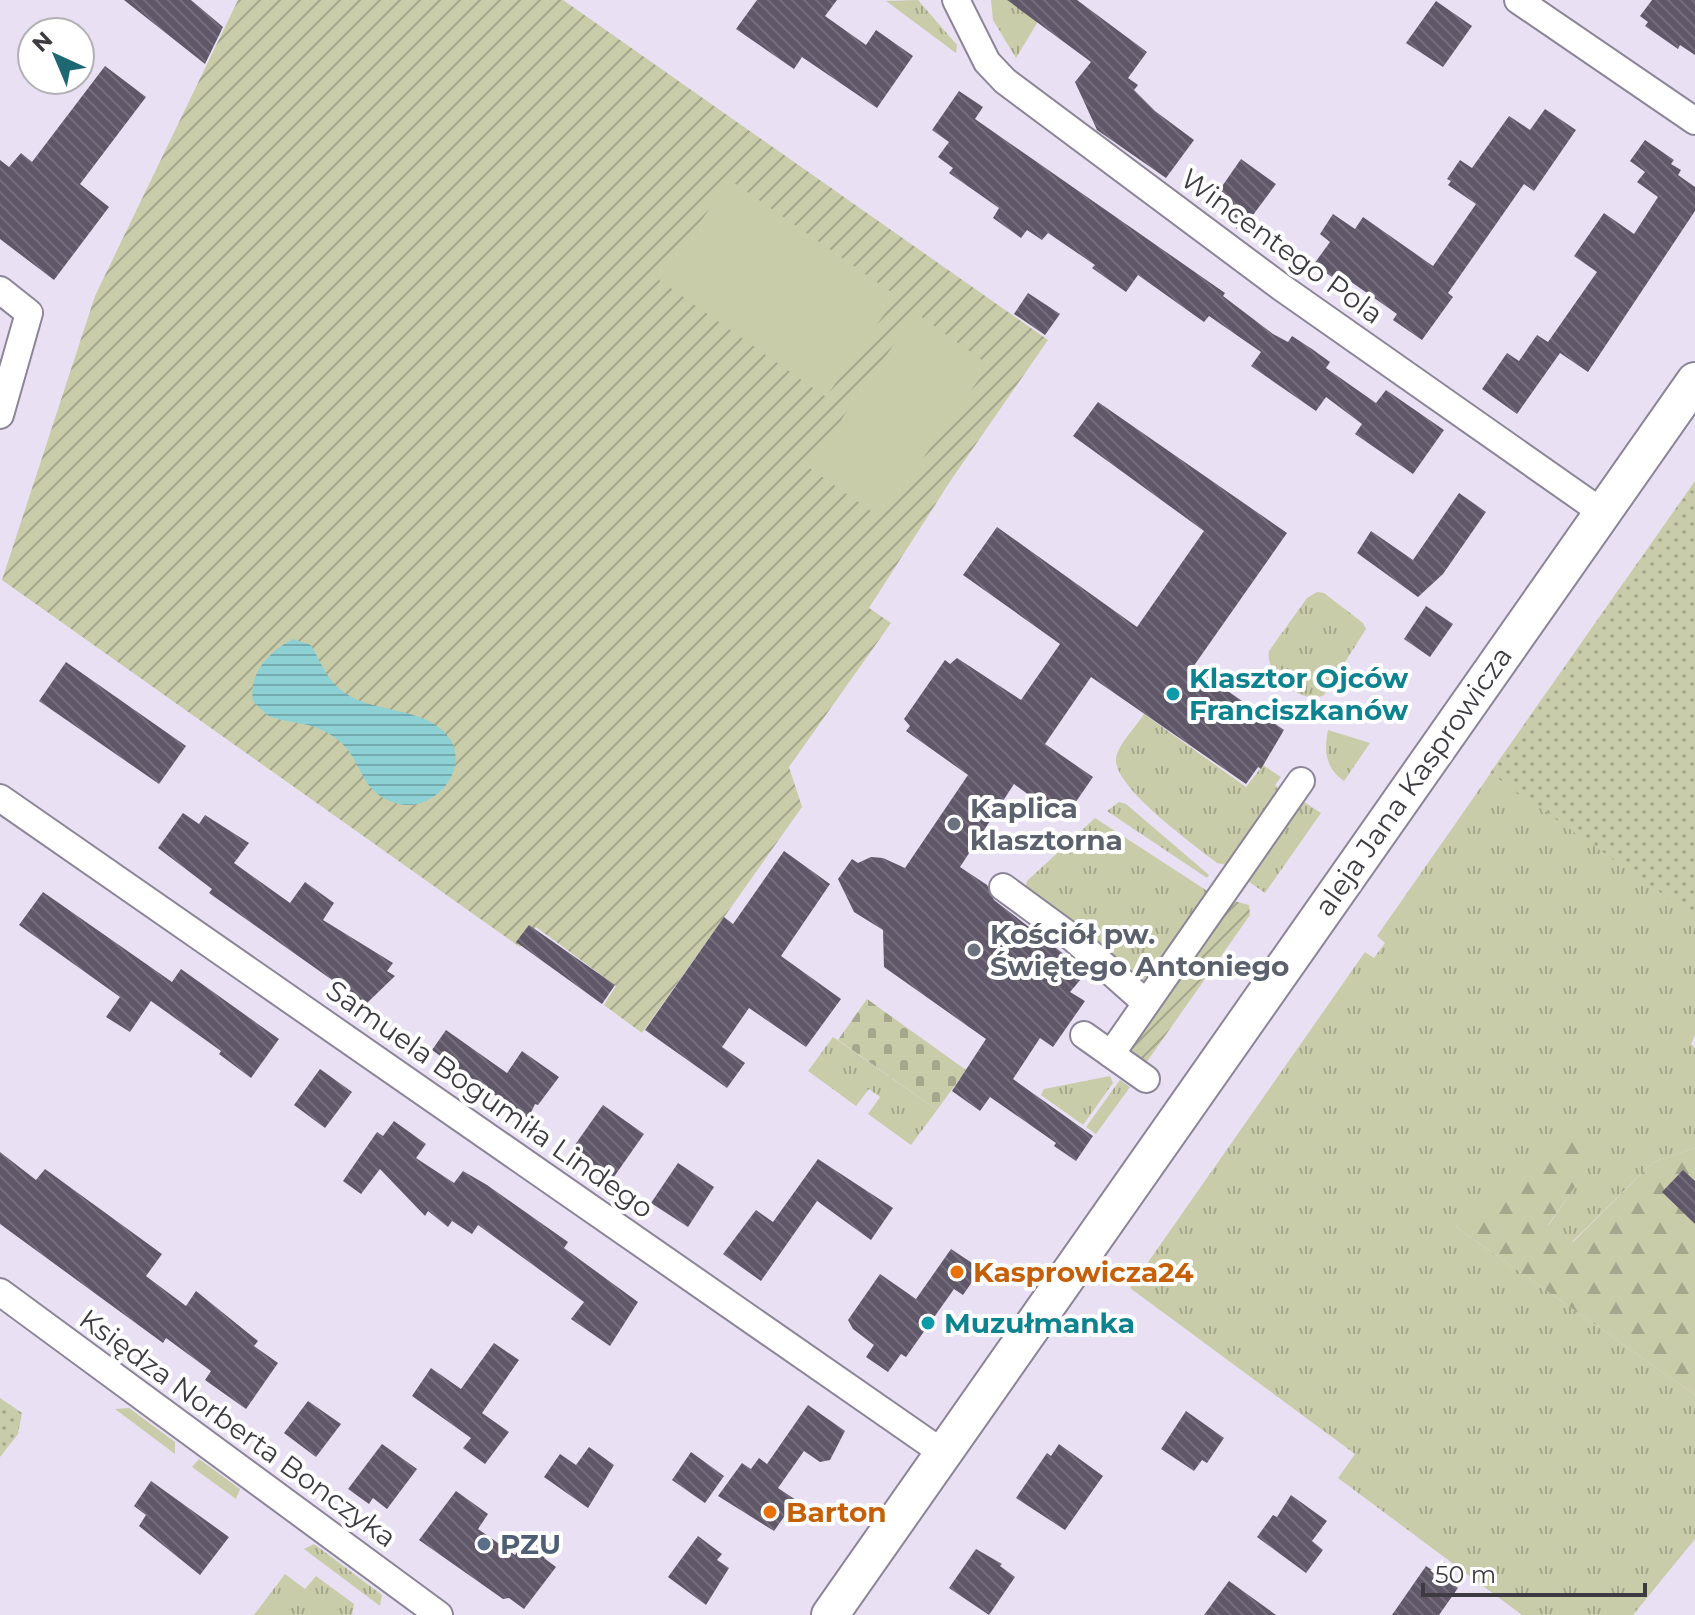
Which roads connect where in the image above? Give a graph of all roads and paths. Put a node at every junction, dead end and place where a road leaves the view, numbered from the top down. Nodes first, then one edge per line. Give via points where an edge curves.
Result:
1 (956, 0) edge
2 (1518, 0) edge
3 (1695, 121) edge
4 (0, 290) edge
5 (0, 332) edge
6 (21, 348) junction
7 (1695, 381) edge
8 (0, 415) edge
9 (1603, 513) junction
10 (1301, 781) dead end
11 (0, 798) edge
12 (1003, 887) dead end
13 (1146, 1003) junction
14 (1084, 1035) dead end
15 (1111, 1054) junction
16 (1146, 1079) dead end
17 (0, 1292) edge
18 (943, 1453) junction
19 (439, 1615) edge
20 (830, 1615) edge

1 - 9 street, Wincentego Pola via 987,62 1005,81 1281,287
2 - 3 street
4 - 6 street via 29,313
5 - 6 street
6 - 8 street
7 - 9 street, aleja Jana Kasprowicza
9 - 18 street, aleja Jana Kasprowicza
10 - 13 street
11 - 18 street, Samuela Bogumiła Lindego
12 - 13 street via 1074,939
13 - 15 street
14 - 15 street
15 - 16 street
17 - 19 street, Księdza Norberta Bonczyka
18 - 20 street, aleja Jana Kasprowicza

